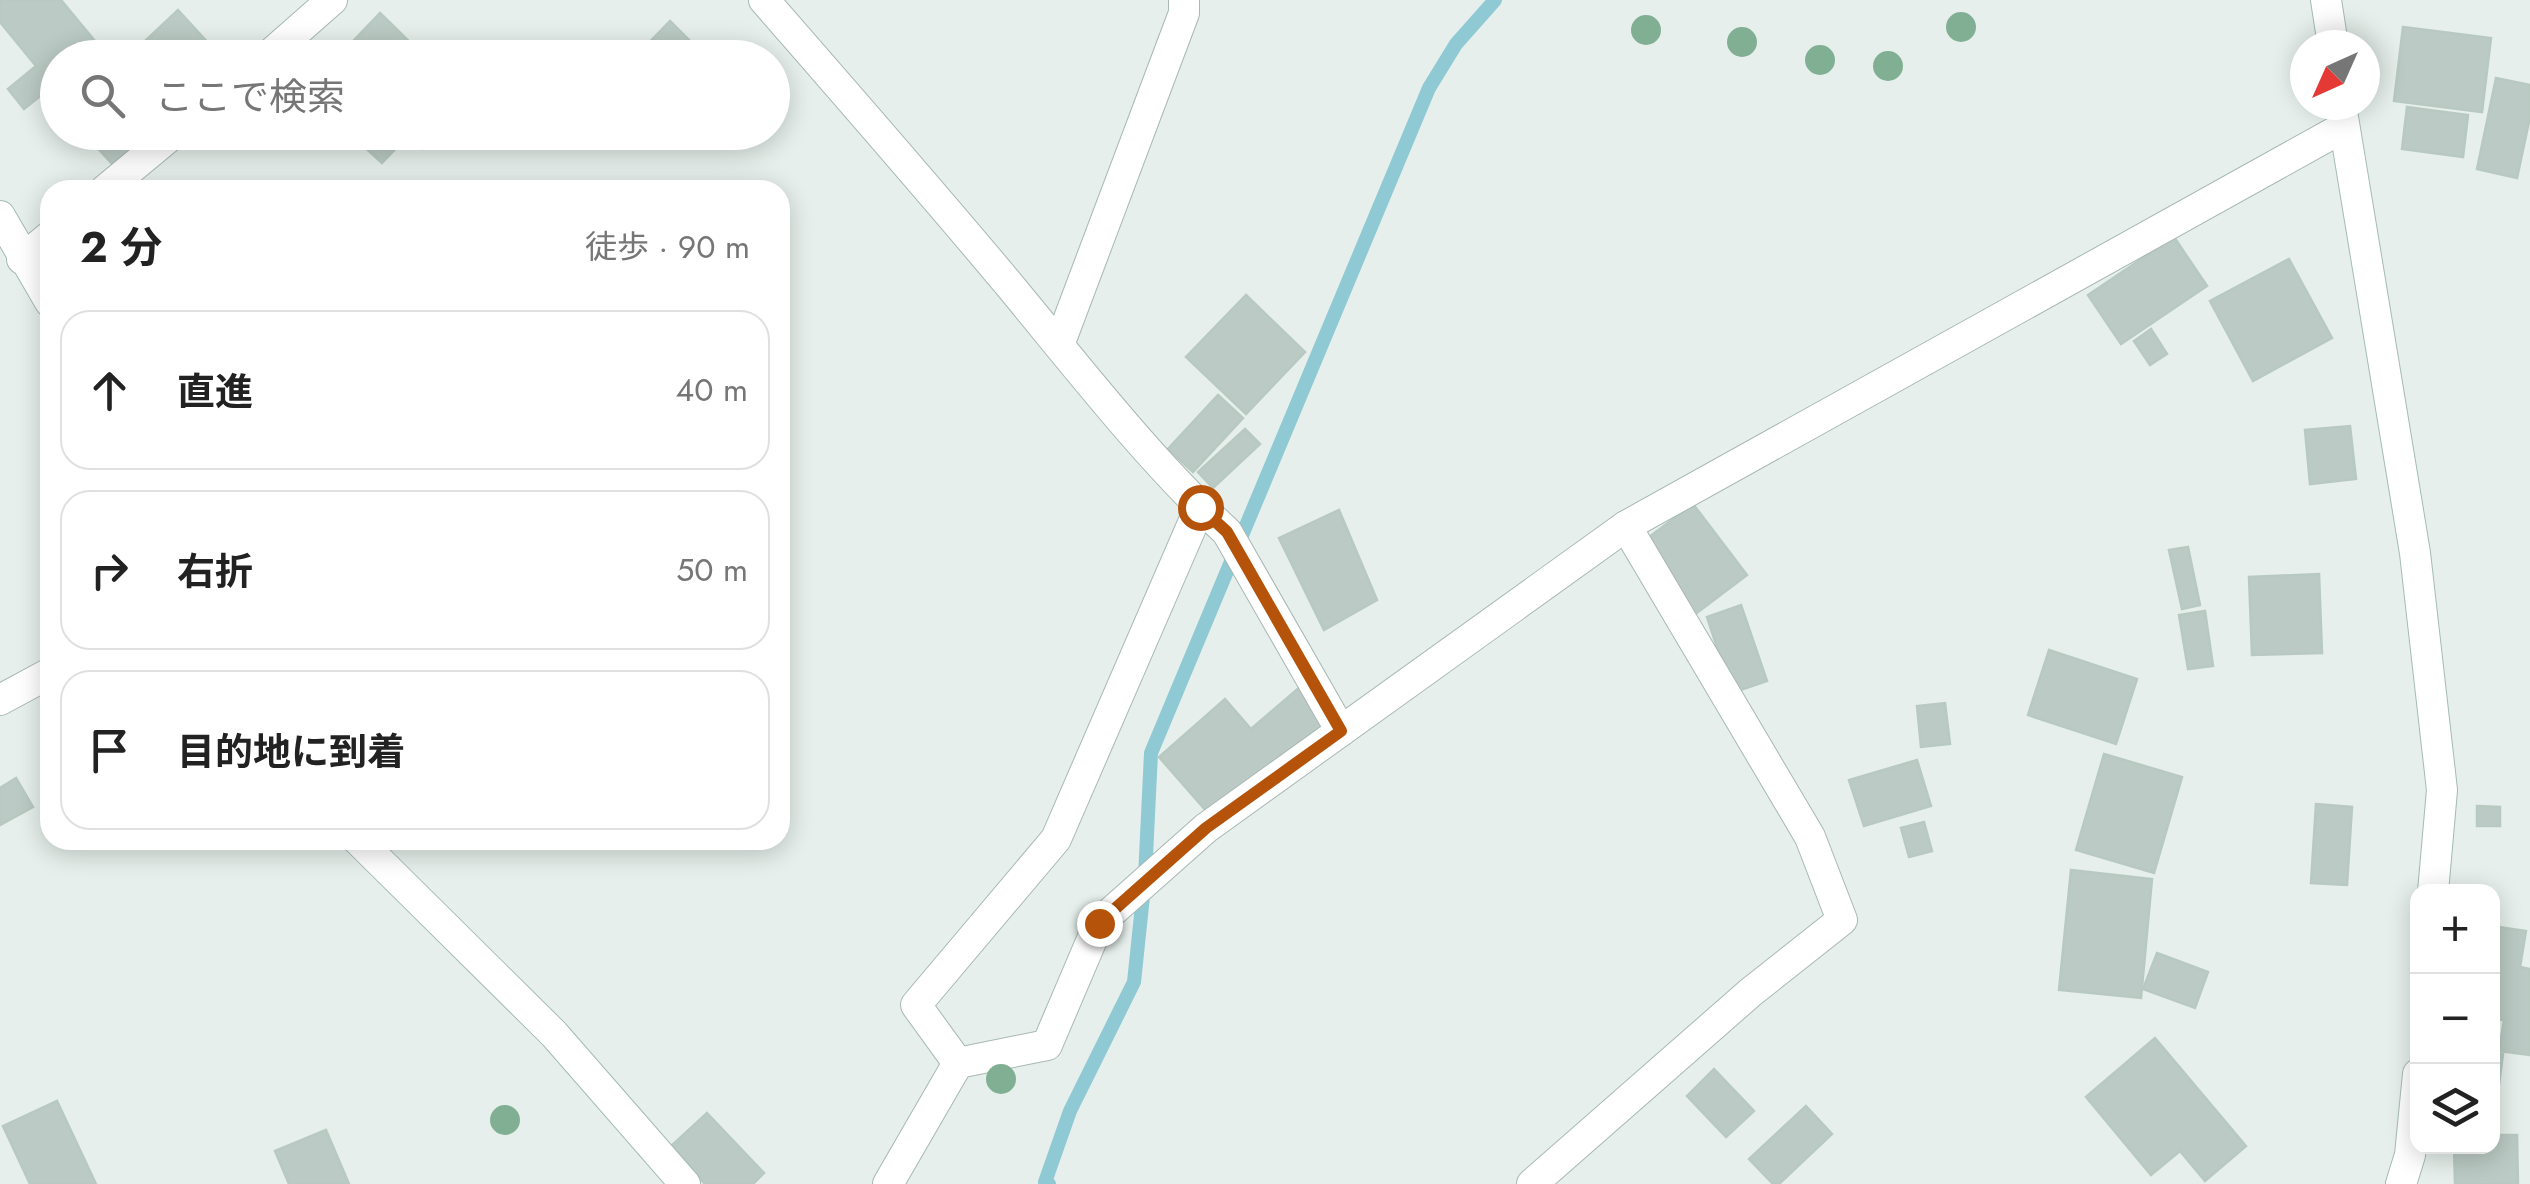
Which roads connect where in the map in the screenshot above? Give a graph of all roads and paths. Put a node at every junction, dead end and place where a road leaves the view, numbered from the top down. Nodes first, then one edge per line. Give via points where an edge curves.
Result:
1 (332, 0) edge
2 (764, 0) edge
3 (1184, 0) edge
4 (2326, 0) edge
5 (2331, 30) edge
6 (286, 40) edge
7 (2336, 120) edge
8 (2344, 120) edge
9 (154, 150) edge
10 (118, 180) edge
11 (0, 216) edge
12 (40, 244) edge
13 (22, 259) junction
14 (40, 287) edge
15 (1059, 345) junction
16 (1200, 507) junction
17 (1626, 526) junction
18 (40, 678) edge
19 (0, 700) edge
20 (1341, 731) junction
21 (368, 850) edge
22 (2434, 884) edge
23 (958, 1063) junction
24 (2410, 1154) edge
25 (685, 1184) edge
26 (888, 1184) edge
27 (1532, 1184) edge
28 (2400, 1184) edge

1 - 6 street
2 - 15 street
3 - 15 street
4 - 5 street
7 - 17 street
8 - 22 street via 2415,553 2442,790
9 - 10 street
11 - 13 street
12 - 13 street
13 - 14 street
15 - 16 street
16 - 20 street via 1227,532
16 - 23 street via 1056,839 916,1005
17 - 20 street
17 - 27 street via 1810,838 1842,920
18 - 19 street
20 - 23 street via 1181,851 1099,923 1047,1045
21 - 25 street via 554,1034
23 - 26 street
24 - 28 street

